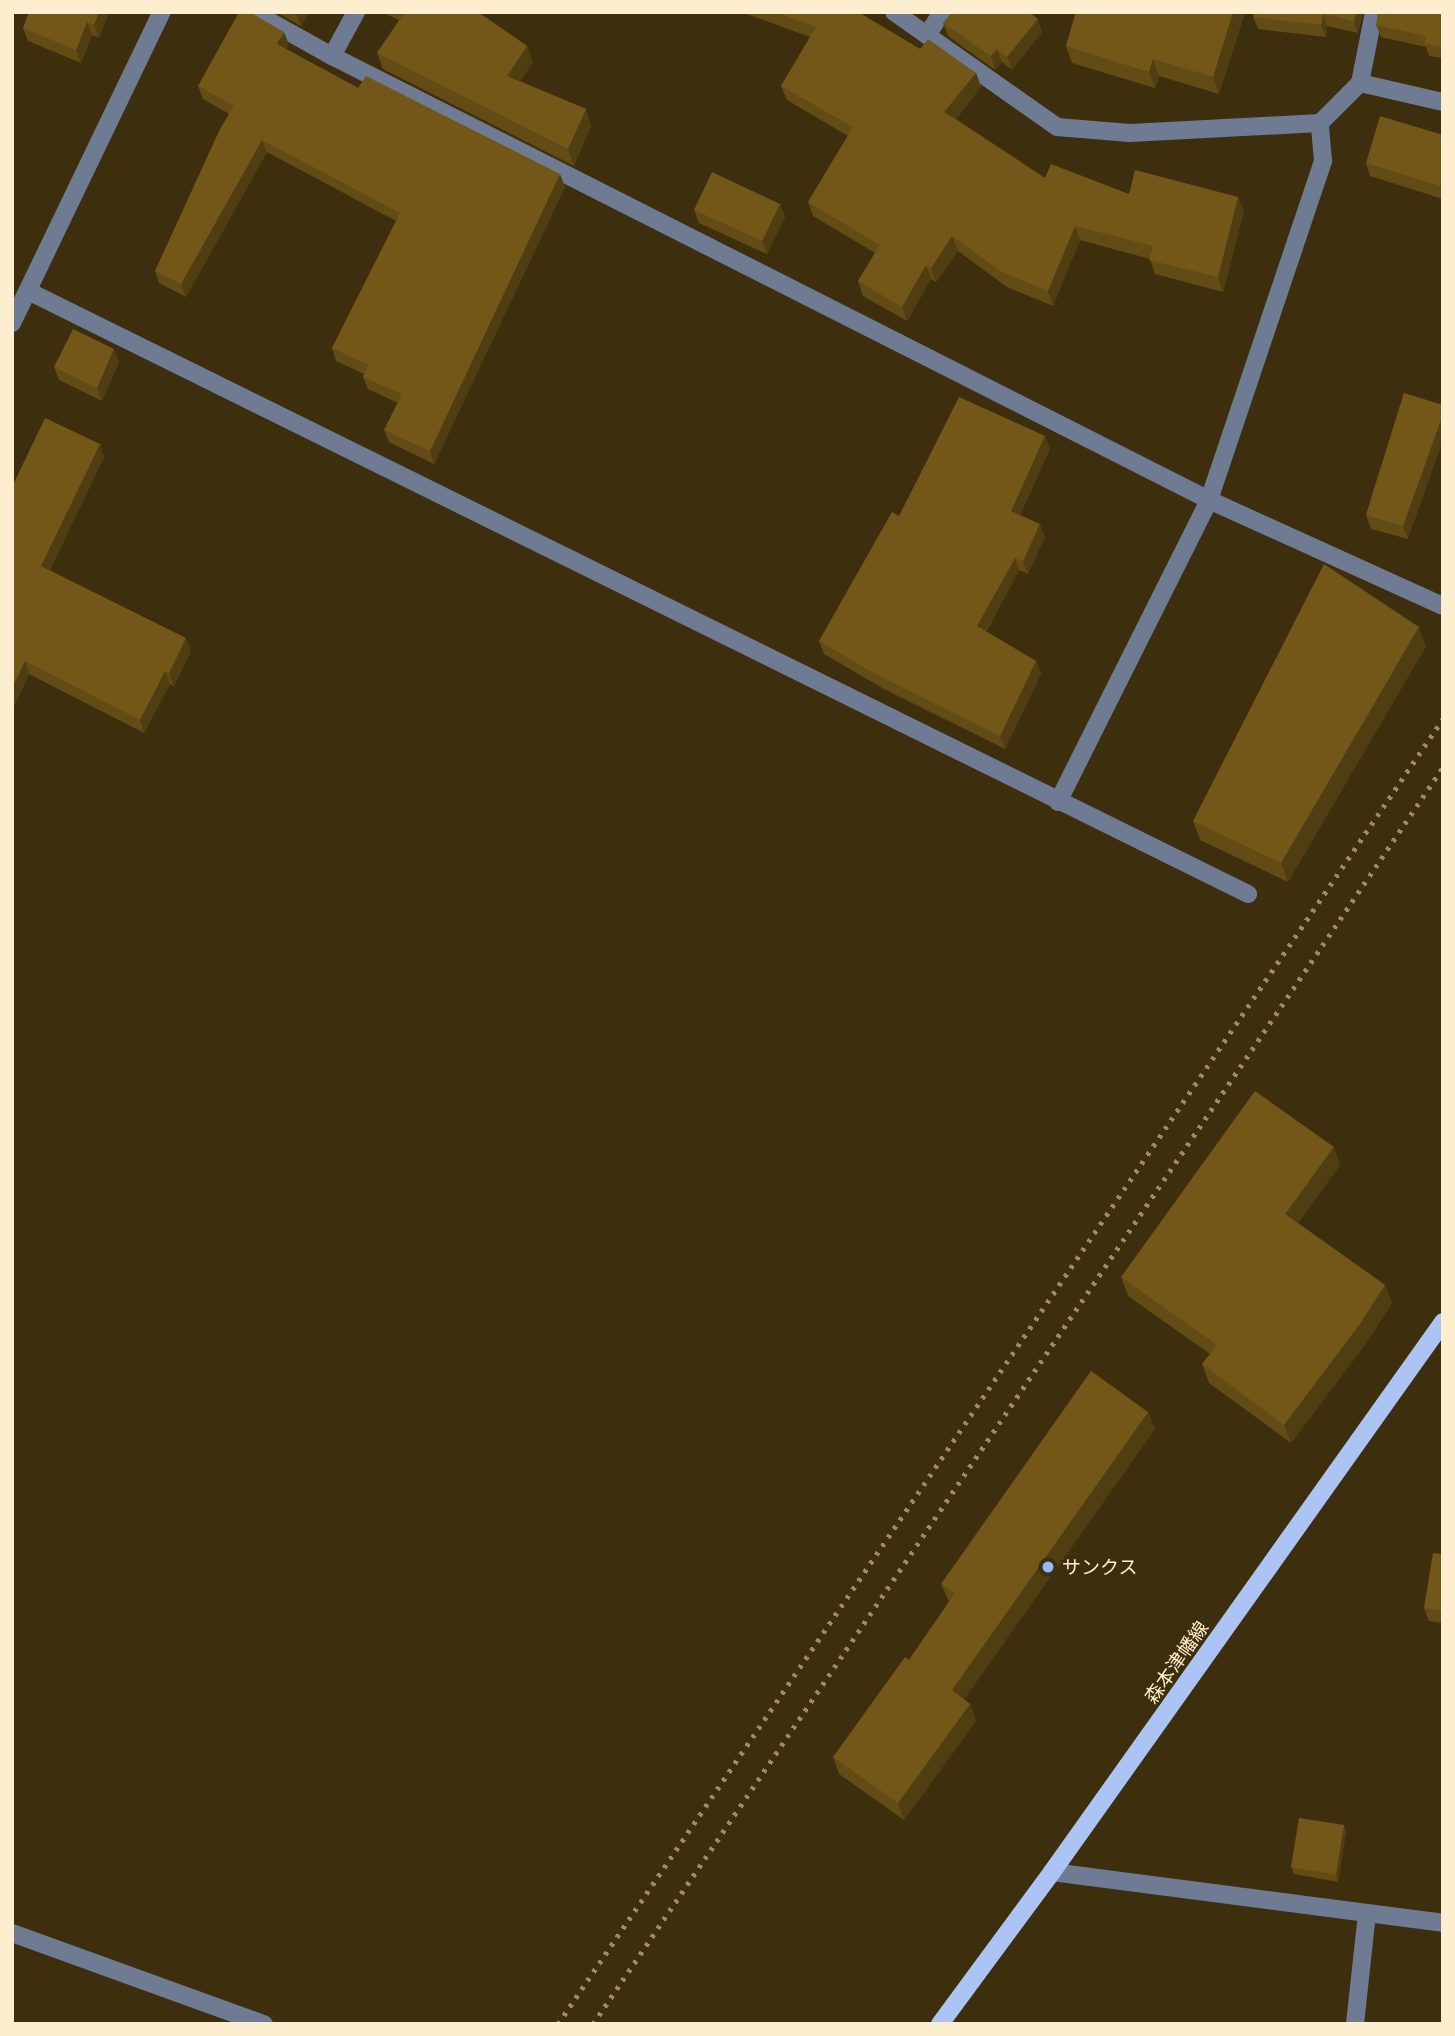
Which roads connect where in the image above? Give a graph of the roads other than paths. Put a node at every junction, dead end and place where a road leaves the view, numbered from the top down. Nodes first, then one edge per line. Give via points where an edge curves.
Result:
1 (162, 12) edge
2 (253, 12) edge
3 (356, 12) edge
4 (894, 12) edge
5 (942, 12) edge
6 (1374, 12) edge
7 (928, 34) junction
8 (332, 56) junction
9 (1360, 83) junction
10 (1443, 102) edge
11 (1320, 123) junction
12 (28, 291) junction
13 (12, 323) edge
14 (1209, 500) junction
15 (1443, 606) edge
16 (1058, 802) junction
17 (1248, 894) dead end
18 (1443, 1322) edge
19 (1052, 1872) junction
20 (1367, 1914) junction
21 (1443, 1923) edge
22 (12, 1933) edge
23 (264, 2024) edge
24 (940, 2024) edge
25 (1355, 2024) edge

1 - 12 street
2 - 8 street
3 - 8 street
4 - 7 street
5 - 7 street
6 - 9 street
7 - 11 street via 1057,127 1130,133
8 - 14 street
9 - 10 street
9 - 11 street
11 - 14 street via 1323,161
12 - 13 street
12 - 16 street
14 - 15 street
14 - 16 street
16 - 17 street
18 - 19 main road, 森本津幡線
19 - 20 street
19 - 24 main road, 森本津幡線
20 - 21 street
20 - 25 street
22 - 23 street

